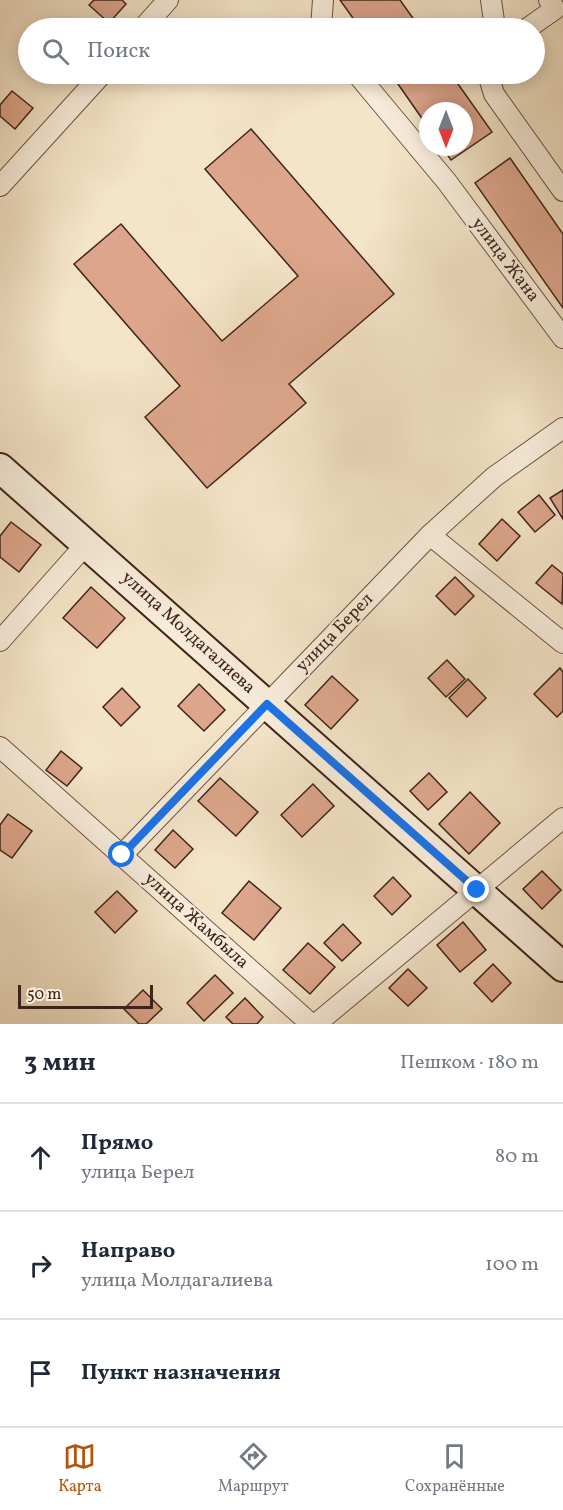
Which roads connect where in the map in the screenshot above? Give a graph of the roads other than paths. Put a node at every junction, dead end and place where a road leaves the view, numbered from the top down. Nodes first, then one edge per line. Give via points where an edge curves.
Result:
1 (168, 0) edge
2 (323, 0) edge
3 (491, 0) edge
4 (556, 6) edge
5 (152, 18) edge
6 (322, 18) edge
7 (494, 18) edge
8 (541, 18) edge
9 (92, 84) edge
10 (365, 84) edge
11 (491, 84) edge
12 (3, 175) edge
13 (563, 191) edge
14 (563, 338) edge
15 (563, 428) edge
16 (0, 468) edge
17 (430, 535) junction
18 (87, 543) junction
19 (0, 641) edge
20 (563, 643) edge
21 (267, 704) junction
22 (0, 747) edge
23 (563, 818) edge
24 (122, 855) junction
25 (477, 890) junction
26 (563, 967) edge
27 (310, 1024) edge
28 (316, 1024) edge

1 - 5 street
2 - 6 street
3 - 7 street
4 - 8 street
9 - 12 street
10 - 14 street, улица Жана via 447,182
11 - 13 street via 494,94
15 - 17 street, улица Берел via 494,477
16 - 18 street, улица Молдагалиева
17 - 20 street
17 - 21 street, улица Берел
18 - 19 street
18 - 21 street, улица Молдагалиева
21 - 24 street, улица Берел
21 - 25 street, улица Молдагалиева
22 - 24 street, улица Жамбыла
23 - 25 street
24 - 27 street, улица Жамбыла
25 - 26 street, улица Молдагалиева
25 - 28 street

